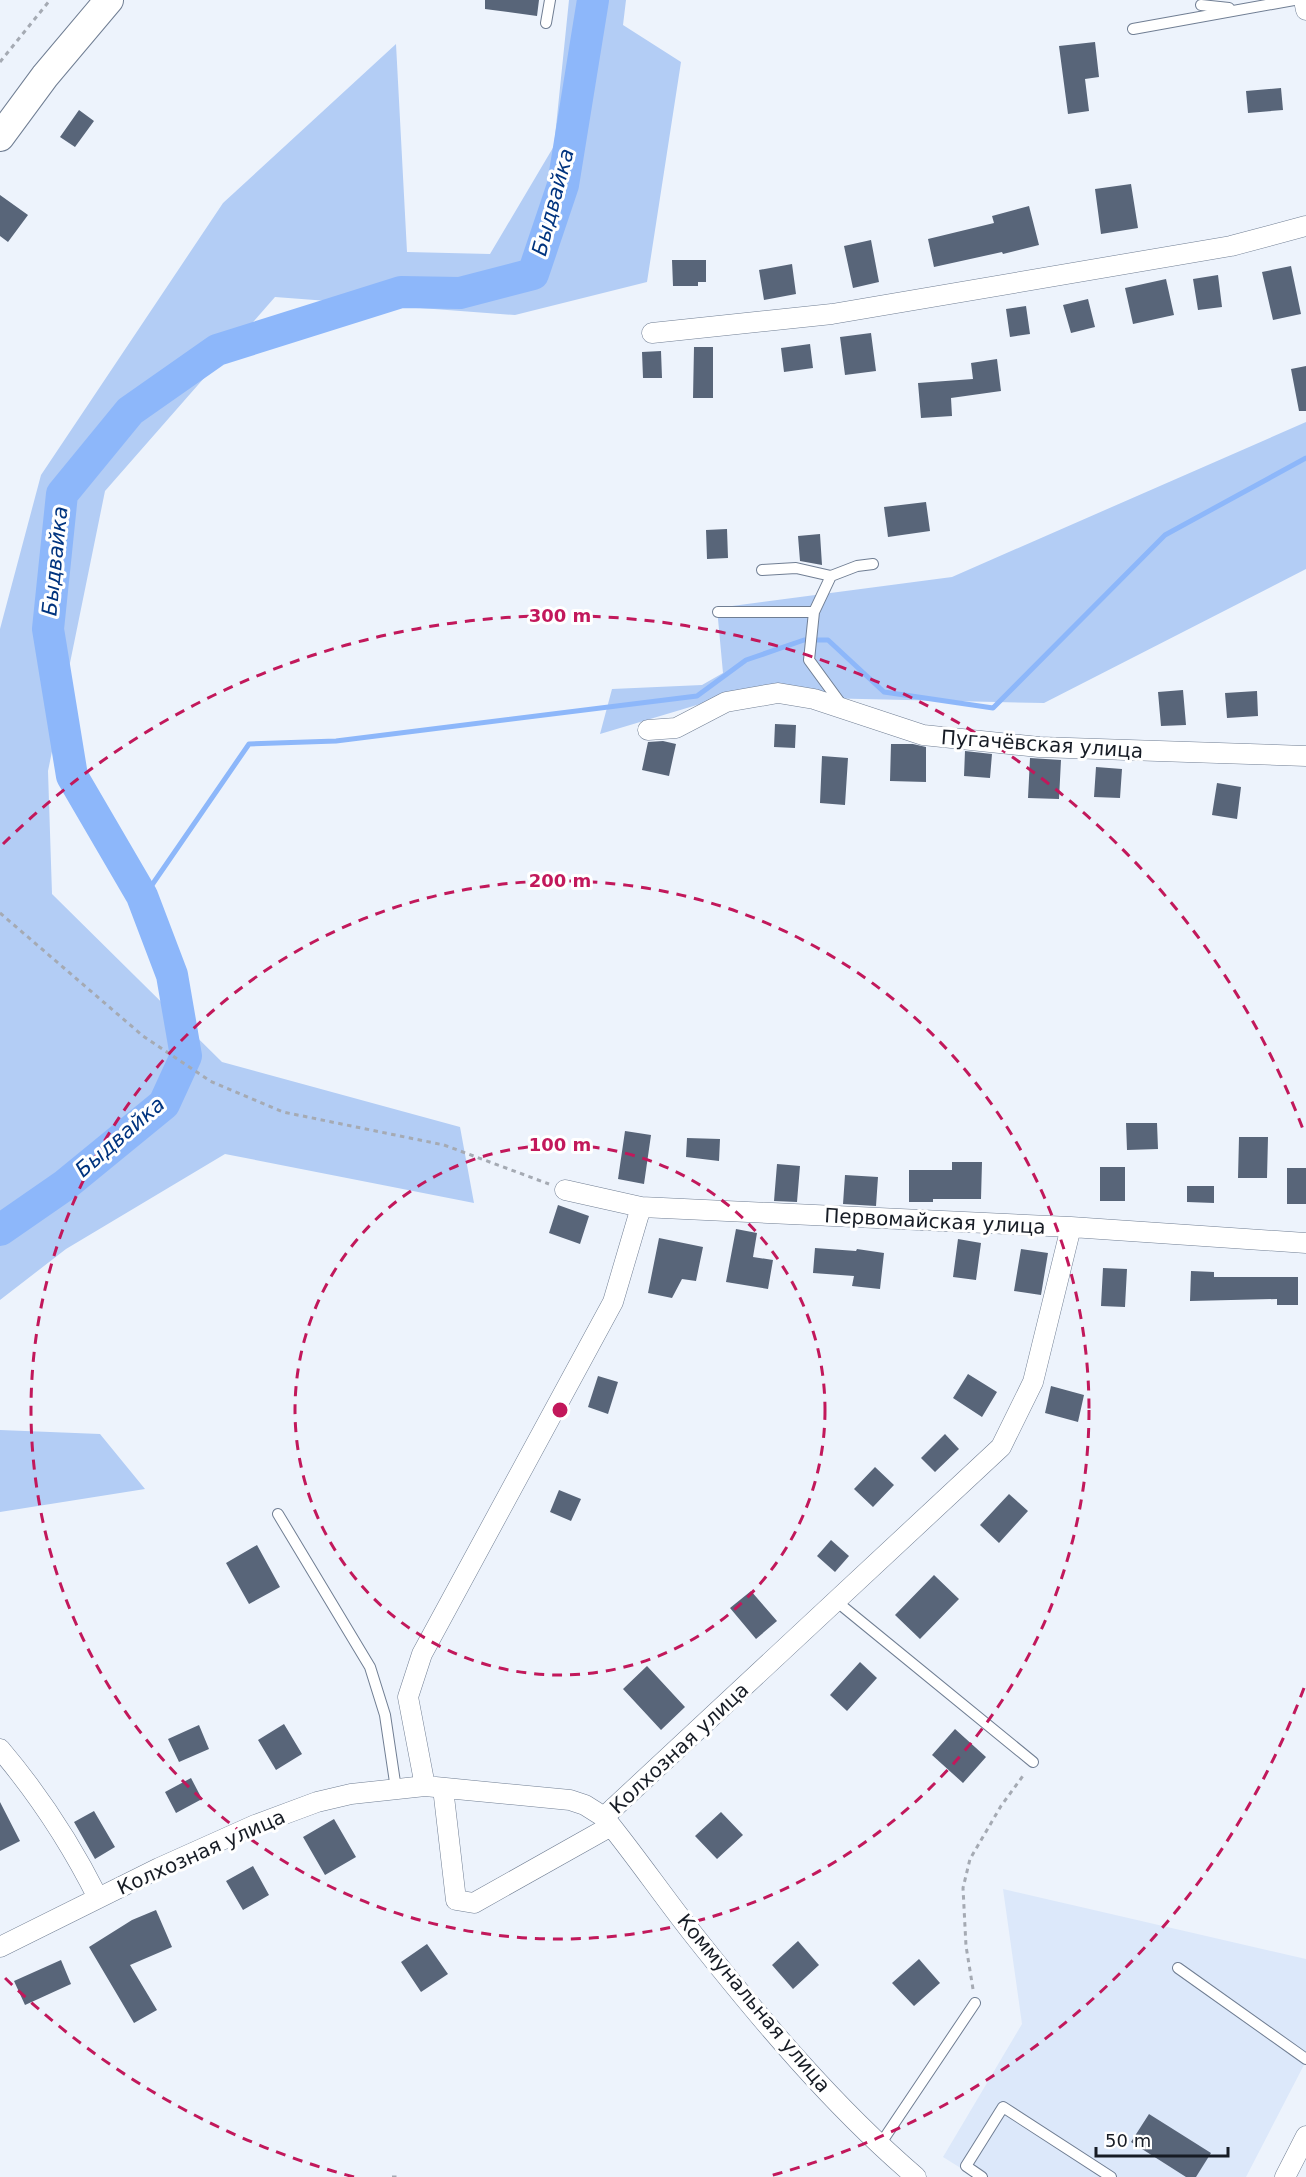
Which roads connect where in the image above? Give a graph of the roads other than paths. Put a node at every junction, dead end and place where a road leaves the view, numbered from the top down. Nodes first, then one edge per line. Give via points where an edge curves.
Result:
1 (109, 0) edge
2 (550, 0) edge
3 (1294, 0) edge
4 (1304, 0) edge
5 (1201, 5) dead end
6 (1241, 9) junction
7 (1306, 10) edge
8 (546, 23) dead end
9 (1133, 29) dead end
10 (0, 137) edge
11 (1306, 226) edge
12 (652, 333) dead end
13 (873, 564) dead end
14 (762, 570) dead end
15 (831, 576) junction
16 (718, 612) dead end
17 (814, 612) junction
18 (846, 710) junction
19 (648, 730) dead end
20 (1306, 756) edge
21 (565, 1190) road end
22 (641, 1208) junction
23 (1071, 1227) junction
24 (1306, 1243) edge
25 (278, 1514) dead end
26 (836, 1601) junction
27 (0, 1749) edge
28 (1033, 1762) road end
29 (434, 1787) junction
30 (396, 1789) junction
31 (608, 1822) junction
32 (98, 1898) junction
33 (0, 1947) edge
34 (1178, 1968) dead end
35 (975, 2003) road end
36 (1306, 2060) edge
37 (1306, 2136) edge
38 (879, 2146) junction
39 (966, 2166) junction
40 (916, 2177) edge
41 (960, 2177) edge
42 (982, 2177) edge
43 (1111, 2177) edge
44 (1285, 2177) edge

1 - 10 main road
2 - 8 lane
3 - 6 lane
4 - 7 street
5 - 6 lane
6 - 9 lane
11 - 12 street via 1232,246 832,314
13 - 15 lane
14 - 15 lane via 796,568
15 - 17 lane
16 - 17 lane
17 - 18 lane via 809,660
18 - 19 street, Пугачёвская улица via 778,693 726,702 676,728
18 - 20 street, Пугачёвская улица via 922,735 946,738 1039,747
21 - 22 street, Первомайская улица
22 - 23 street, Первомайская улица
22 - 29 street via 613,1302 422,1654 408,1697
23 - 24 street, Первомайская улица
23 - 26 street, Колхозная улица via 1033,1382 1001,1447
25 - 30 lane via 370,1667 385,1715
26 - 28 lane
26 - 31 street, Колхозная улица
27 - 32 street via 58,1826
29 - 30 street, Колхозная улица
29 - 31 street, Колхозная улица via 570,1800 585,1805
29 - 31 street via 456,1900 474,1903
30 - 32 street, Колхозная улица via 317,1802 255,1825
31 - 38 street, Коммунальная улица via 763,2020
32 - 33 street, Колхозная улица
34 - 36 lane
35 - 38 lane
37 - 44 street
38 - 40 street, Коммунальная улица
39 - 41 lane
39 - 42 lane
39 - 43 lane via 1003,2107

